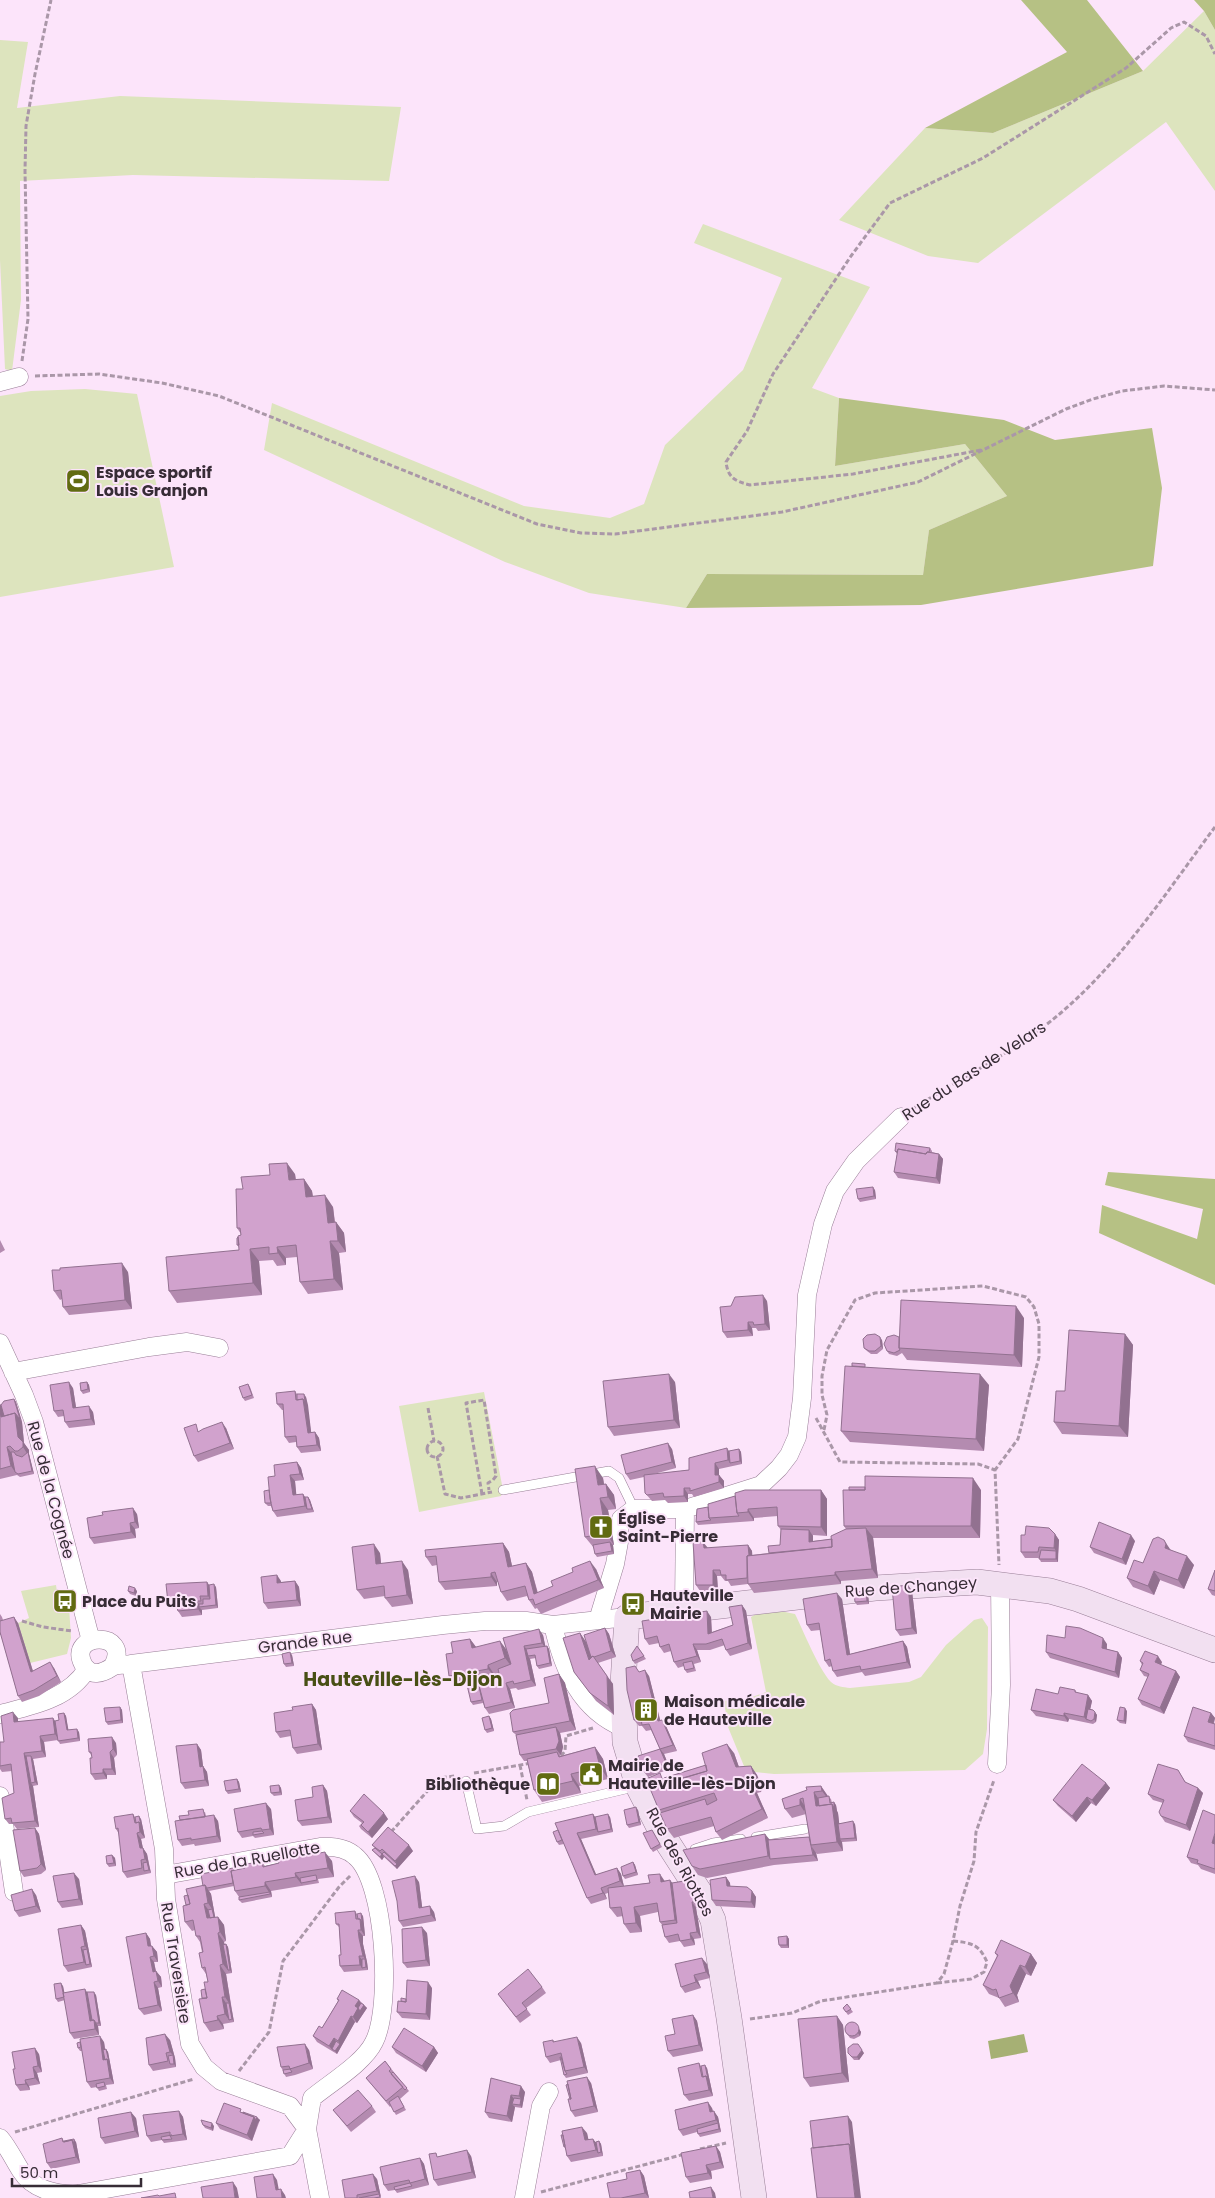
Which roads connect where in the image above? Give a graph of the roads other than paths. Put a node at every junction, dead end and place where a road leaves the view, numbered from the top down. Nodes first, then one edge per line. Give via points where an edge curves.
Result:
1 (19, 377) road end
2 (0, 382) edge
3 (901, 1117) road end
4 (0, 1344) edge
5 (220, 1348) dead end
6 (14, 1372) junction
7 (503, 1490) road end
8 (634, 1509) junction
9 (685, 1509) junction
10 (1000, 1583) junction
11 (684, 1609) junction
12 (626, 1617) junction
13 (598, 1620) junction
14 (553, 1625) junction
15 (89, 1634) junction
16 (1215, 1650) edge
17 (131, 1664) junction
18 (113, 1666) junction
19 (87, 1669) junction
20 (0, 1714) edge
21 (617, 1725) junction
22 (997, 1764) road end
23 (466, 1778) road end
24 (638, 1786) junction
25 (0, 1796) edge
26 (805, 1829) edge
27 (676, 1855) junction
28 (165, 1874) junction
29 (14, 1892) edge
30 (549, 2092) dead end
31 (307, 2129) junction
32 (0, 2138) edge
33 (320, 2198) edge
34 (522, 2198) edge
35 (754, 2198) edge

1 - 2 street
3 - 9 street, Rue du Bas de Velars via 856,1161 835,1191 823,1224 807,1295 802,1398 797,1437 789,1455 771,1478 761,1485
4 - 6 street, Rue de la Cognée
5 - 6 street via 178,1343
6 - 15 street, Rue de la Cognée via 34,1422
7 - 8 lane via 609,1471 619,1478
8 - 9 street, Rue du Bas de Velars
8 - 13 street via 621,1519 615,1564
9 - 11 street
10 - 11 street, Rue de Changey via 914,1584
10 - 16 street, Rue de Changey via 1078,1599
10 - 22 street via 1001,1685
11 - 12 street, Rue de Changey
12 - 13 street, Grande Rue
12 - 21 street, Rue des Riottes via 623,1684
13 - 14 street, Grande Rue
14 - 17 street, Grande Rue via 493,1621 443,1625
14 - 21 street via 563,1661 575,1687 589,1706
15 - 18 street via 112,1645 116,1656
15 - 19 street via 81,1654
17 - 18 street, Grande Rue
17 - 28 street, Rue Traversière via 164,1849
18 - 19 street, Grande Rue via 97,1674
19 - 20 street via 75,1684 56,1697
21 - 24 street, Rue des Riottes via 626,1742
23 - 24 lane via 477,1829 504,1826 528,1812
24 - 27 street, Rue des Riottes
25 - 29 street
26 - 27 lane via 713,1844
27 - 35 street, Rue des Riottes via 713,1920 730,2018
28 - 31 street, Rue Traversière via 187,2035 194,2053 211,2074 231,2085 290,2106
28 - 31 street, Rue de la Ruellotte via 327,1846 348,1850 362,1863 375,1895 382,1933 384,1978 380,2024 374,2042 363,2056 312,2098
30 - 34 street via 541,2106
31 - 32 street via 290,2156 70,2194 52,2192 31,2182
31 - 33 street, Rue Traversière

